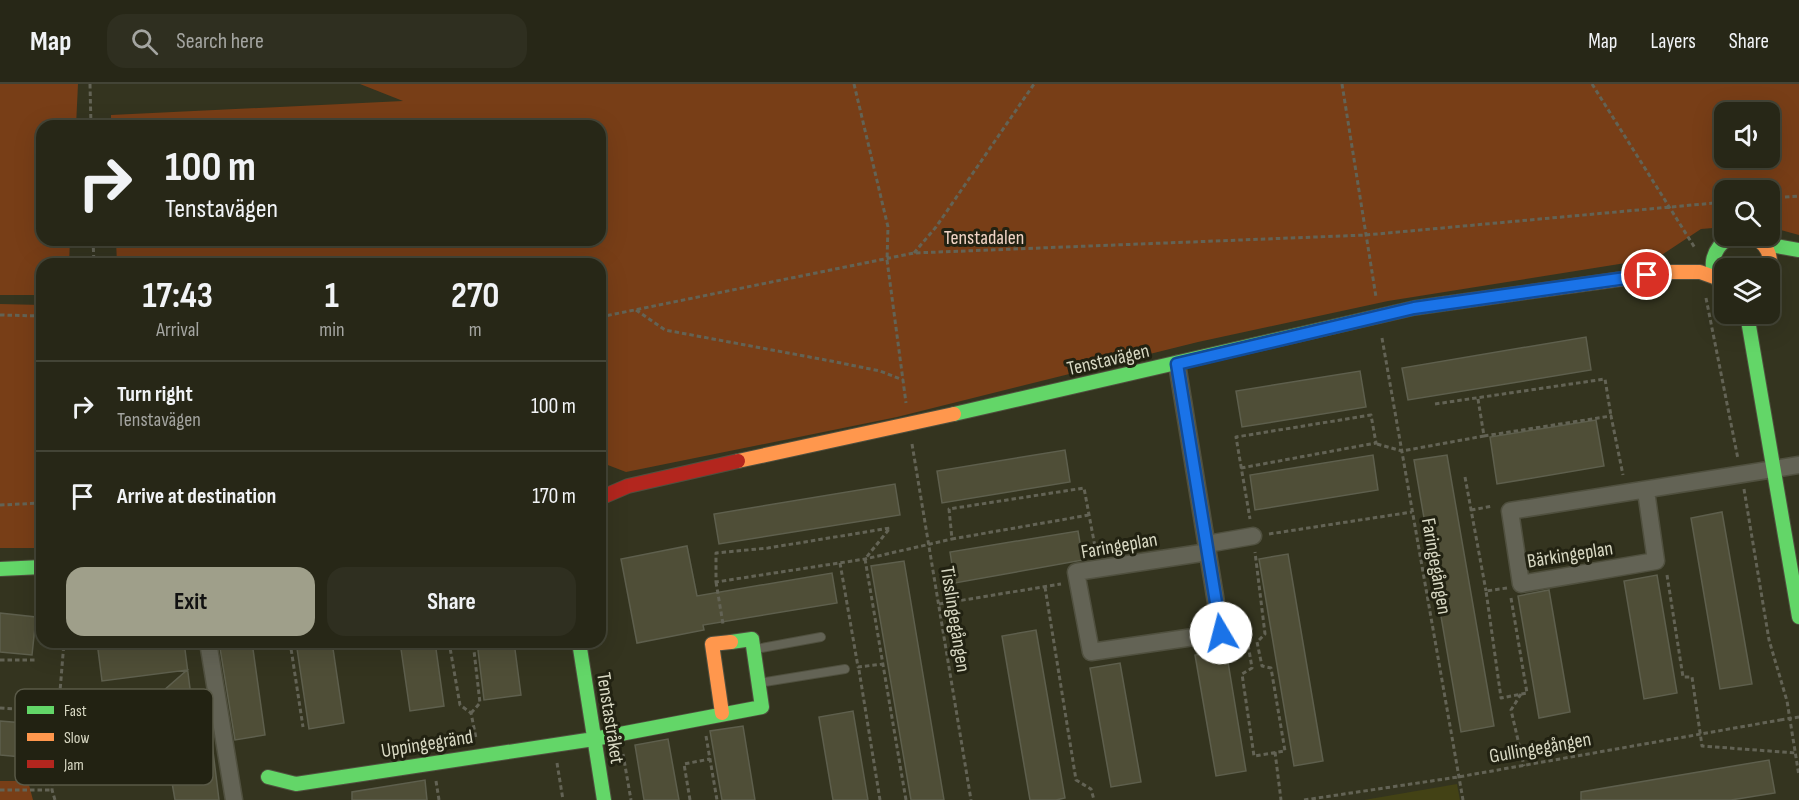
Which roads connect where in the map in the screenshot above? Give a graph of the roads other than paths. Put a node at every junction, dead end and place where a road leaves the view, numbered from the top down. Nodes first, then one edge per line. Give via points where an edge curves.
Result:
1 (1718, 246) edge
2 (1765, 246) edge
3 (1776, 246) edge
4 (1715, 248) junction
5 (1799, 250) edge
6 (1782, 266) edge
7 (1671, 272) junction
8 (1714, 277) joint
9 (1751, 324) edge
10 (1177, 364) junction
11 (1799, 465) edge
12 (1774, 470) junction
13 (609, 481) dead end
14 (628, 486) junction
15 (1646, 491) junction
16 (606, 495) edge
17 (1253, 536) road end
18 (1208, 548) junction
19 (36, 567) edge
20 (0, 569) edge
21 (1799, 617) edge
22 (820, 637) dead end
23 (209, 648) edge
24 (580, 648) edge
25 (754, 650) junction
26 (845, 669) road end
27 (758, 683) junction
28 (722, 713) junction
29 (594, 739) junction
30 (268, 777) dead end
31 (234, 800) edge
32 (604, 800) edge

1 - 4 street, Tenstavägen
2 - 6 street via 1771,260
3 - 5 street
4 - 7 street, Tenstavägen
4 - 8 street
7 - 8 street, Tenstavägen via 1700,272
7 - 10 street, Tenstavägen via 1414,308
9 - 12 street
10 - 14 street, Tenstavägen
10 - 18 street
11 - 12 street, Bärkingeplan
12 - 15 street, Bärkingeplan
12 - 21 street
13 - 14 street, Tenstavägen
14 - 16 street, Tenstavägen
15 - 15 street, Bärkingeplan via 1510,512 1515,586 1656,561
17 - 18 street, Faringeplan
18 - 18 street, Faringeplan via 1076,572 1091,652 1221,633
19 - 20 street
22 - 25 lane
23 - 31 street
24 - 29 street, Tenstastråket
25 - 27 street
25 - 28 street via 752,639 712,644
26 - 27 lane
27 - 28 street, Uppingegränd via 762,707
28 - 29 street, Uppingegränd
29 - 30 street, Uppingegränd via 296,784
29 - 32 street, Tenstastråket

